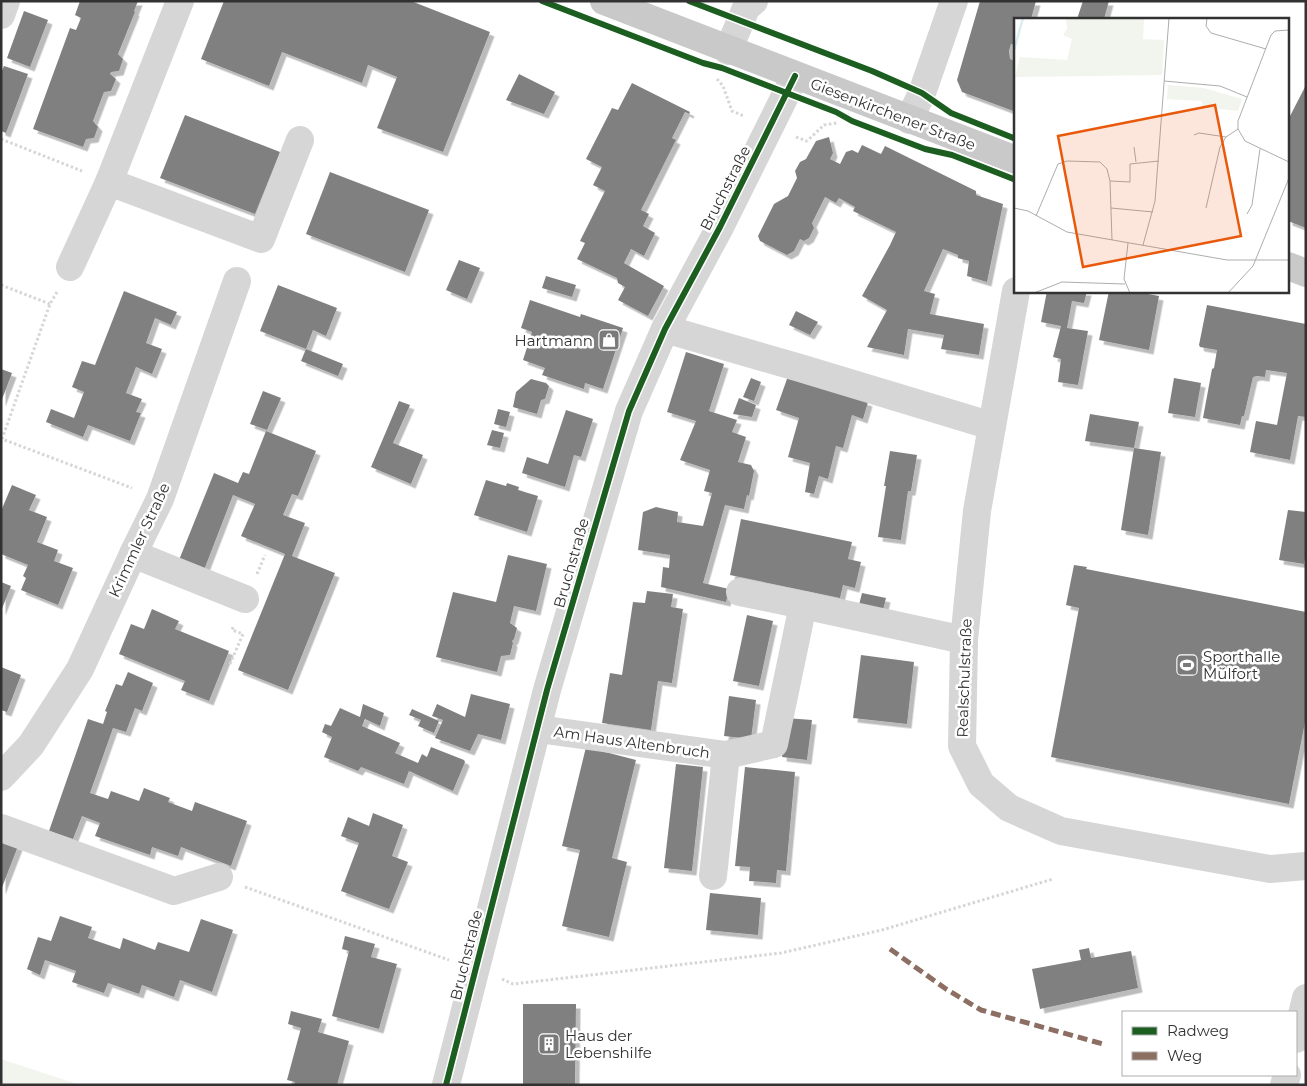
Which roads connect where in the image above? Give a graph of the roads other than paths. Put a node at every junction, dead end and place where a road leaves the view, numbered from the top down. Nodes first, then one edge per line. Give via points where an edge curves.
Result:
1 (6, 1) edge
2 (180, 1) edge
3 (604, 1) edge
4 (754, 1) edge
5 (954, 1) edge
6 (1, 15) edge
7 (728, 51) junction
8 (795, 76) junction
9 (908, 120) junction
10 (300, 140) dead end
11 (1014, 159) edge
12 (109, 182) junction
13 (70, 267) dead end
14 (1290, 267) edge
15 (1306, 273) edge
16 (237, 282) dead end
17 (1016, 292) edge
18 (665, 329) junction
19 (992, 426) junction
20 (133, 554) junction
21 (740, 592) dead end
22 (245, 599) dead end
23 (803, 605) junction
24 (964, 640) junction
25 (538, 729) junction
26 (726, 755) junction
27 (1, 777) edge
28 (1, 828) edge
29 (1306, 866) edge
30 (713, 876) dead end
31 (219, 877) road end
32 (1306, 998) edge
33 (1297, 1035) edge
34 (446, 1085) edge

1 - 6 street
2 - 12 street
3 - 7 main road, Giesenkirchener Straße
4 - 7 street via 746,8
5 - 9 street via 922,93
7 - 8 main road, Giesenkirchener Straße
8 - 9 main road, Giesenkirchener Straße
8 - 18 street, Bruchstraße
9 - 11 main road, Giesenkirchener Straße
10 - 12 street via 262,240
12 - 13 street
14 - 15 main road
16 - 20 street, Krimmler Straße via 160,499
17 - 19 street, Realschulstraße
18 - 19 street
18 - 25 street, Bruchstraße via 629,411
19 - 24 street, Realschulstraße via 977,510
20 - 22 street
20 - 27 street, Krimmler Straße via 80,669 31,746
21 - 23 street
23 - 24 street
23 - 26 street, Am Haus Altenbruch via 774,744
24 - 29 street, Realschulstraße via 962,746 982,784 1009,808 1061,831 1270,869
25 - 26 street, Am Haus Altenbruch
25 - 34 street, Bruchstraße
26 - 30 street, Am Haus Altenbruch
28 - 31 street via 174,891
32 - 33 street

